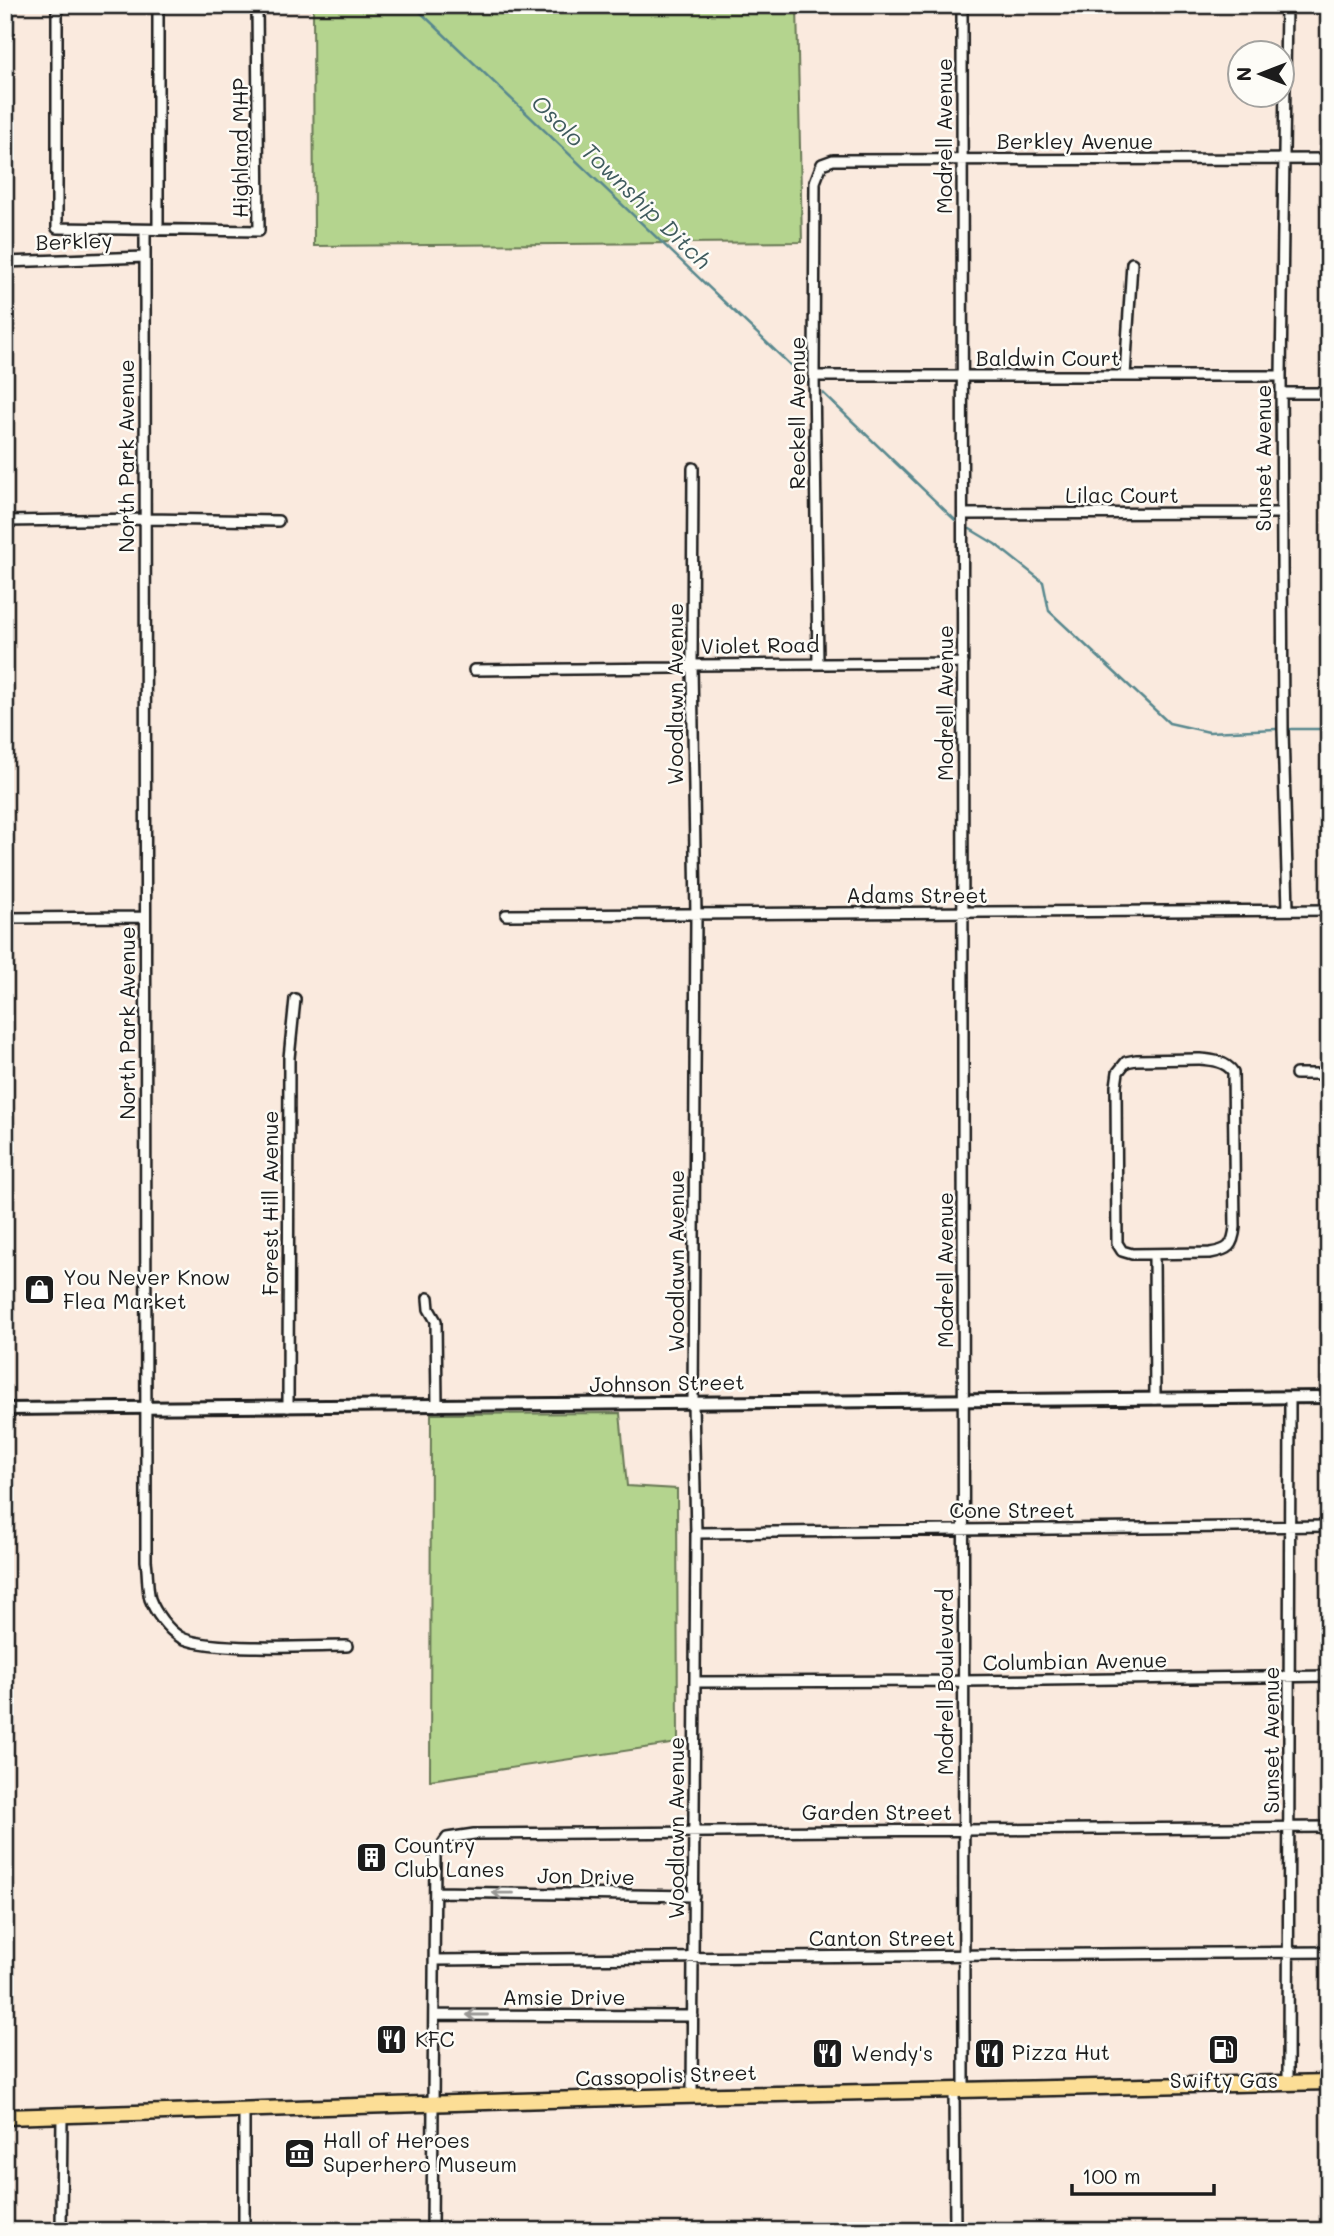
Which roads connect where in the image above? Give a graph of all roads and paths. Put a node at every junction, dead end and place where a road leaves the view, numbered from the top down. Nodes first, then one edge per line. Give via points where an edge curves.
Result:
1 (57, 5) edge
2 (158, 5) edge
3 (257, 5) edge
4 (962, 5) edge
5 (1286, 5) edge
6 (1329, 159) edge
7 (962, 160) junction
8 (1285, 160) junction
9 (822, 164) joint
10 (145, 230) junction
11 (158, 230) junction
12 (145, 257) junction
13 (5, 262) edge
14 (1132, 263) dead end
15 (814, 376) junction
16 (1125, 376) junction
17 (1281, 376) junction
18 (961, 377) junction
19 (1283, 393) junction
20 (1329, 393) edge
21 (693, 468) dead end
22 (1282, 513) junction
23 (963, 514) junction
24 (145, 519) junction
25 (5, 521) edge
26 (278, 521) dead end
27 (818, 663) junction
28 (963, 663) junction
29 (692, 665) junction
30 (474, 670) dead end
31 (1288, 910) junction
32 (1329, 910) edge
33 (964, 914) junction
34 (506, 915) dead end
35 (696, 915) junction
36 (145, 917) junction
37 (5, 918) edge
38 (295, 999) dead end
39 (1296, 1074) dead end
40 (1329, 1074) edge
41 (1154, 1254) junction
42 (428, 1298) dead end
43 (1329, 1397) edge
44 (1290, 1398) junction
45 (1155, 1399) junction
46 (964, 1401) junction
47 (693, 1404) junction
48 (437, 1406) junction
49 (288, 1407) junction
50 (5, 1409) edge
51 (147, 1409) junction
52 (1329, 1526) edge
53 (1290, 1527) junction
54 (963, 1529) junction
55 (696, 1533) junction
56 (347, 1646) dead end
57 (1290, 1676) junction
58 (1329, 1676) edge
59 (963, 1681) junction
60 (695, 1682) junction
61 (1289, 1828) junction
62 (1329, 1828) edge
63 (694, 1830) junction
64 (963, 1831) junction
65 (435, 1892) junction
66 (694, 1896) junction
67 (1289, 1952) junction
68 (1329, 1952) edge
69 (963, 1956) junction
70 (693, 1958) junction
71 (435, 1960) junction
72 (435, 2015) junction
73 (692, 2017) junction
74 (1289, 2082) junction
75 (1329, 2082) edge
76 (959, 2089) junction
77 (692, 2096) junction
78 (433, 2104) junction
79 (244, 2109) junction
80 (62, 2114) junction
81 (5, 2117) edge
82 (61, 2231) edge
83 (244, 2231) edge
84 (432, 2231) edge
85 (955, 2231) edge

1 - 10 street, Highland MHP via 57,228
2 - 11 street
3 - 11 street, Highland MHP via 259,231
4 - 7 street, Modrell Avenue
5 - 8 street, Sunset Avenue
6 - 8 street, Berkley Avenue
7 - 8 street, Berkley Avenue
7 - 9 street, Berkley Avenue via 833,160
7 - 18 street, Modrell Avenue
8 - 17 street, Sunset Avenue
9 - 15 street, Reckell Avenue via 815,182
10 - 11 street, Highland MHP
10 - 12 street, North Park Avenue
12 - 13 street, Berkley
12 - 24 street, North Park Avenue
14 - 16 street
15 - 18 street, Baldwin Court
15 - 27 street, Reckell Avenue
16 - 17 street, Baldwin Court
16 - 18 street, Baldwin Court
17 - 19 street, Sunset Avenue
18 - 23 street, Modrell Avenue
19 - 20 street
19 - 22 street, Sunset Avenue
21 - 29 street, Woodlawn Avenue
22 - 23 street, Lilac Court
22 - 31 street, Sunset Avenue
23 - 28 street, Modrell Avenue
24 - 25 street
24 - 26 street
24 - 36 street, North Park Avenue
27 - 28 street, Violet Road
27 - 29 street, Violet Road
28 - 33 street, Modrell Avenue
29 - 30 street, Violet Road
29 - 35 street, Woodlawn Avenue
31 - 32 street, Adams Street
31 - 33 street, Adams Street
33 - 35 street, Adams Street
33 - 46 street, Modrell Avenue
34 - 35 street, Adams Street
35 - 47 street, Woodlawn Avenue
36 - 37 street
36 - 51 street, North Park Avenue
38 - 49 street, Forest Hill Avenue via 289,1058
39 - 40 street
41 - 41 street via 1132,1254 1117,1243 1118,1072 1126,1062 1136,1060 1214,1060 1230,1066 1234,1079 1234,1239 1222,1252
41 - 45 street
42 - 48 street via 436,1321
43 - 44 street, Johnson Street
44 - 45 street, Johnson Street
44 - 53 street, Sunset Avenue
45 - 46 street, Johnson Street
46 - 47 street, Johnson Street
46 - 54 street, Modrell Boulevard
47 - 48 street, Johnson Street
47 - 55 street, Woodlawn Avenue
48 - 49 street, Johnson Street
49 - 51 street, Johnson Street
50 - 51 street, Johnson Street
51 - 56 street, North Park Avenue via 146,1561 150,1598 162,1620 178,1636 204,1644
52 - 53 street, Cone Street
53 - 54 street, Cone Street
53 - 57 street, Sunset Avenue
54 - 55 street, Cone Street
54 - 59 street, Modrell Boulevard
55 - 60 street, Woodlawn Avenue
57 - 58 street, Columbian Avenue
57 - 59 street, Columbian Avenue
57 - 61 street, Sunset Avenue
59 - 60 street, Columbian Avenue
59 - 64 street, Modrell Boulevard
60 - 63 street, Woodlawn Avenue
61 - 62 street, Garden Street
61 - 64 street, Garden Street
61 - 67 street, Sunset Avenue
63 - 64 street, Garden Street
63 - 65 street, Garden Street via 447,1838 435,1855
63 - 66 street, Woodlawn Avenue
64 - 69 street, Modrell Boulevard
66 -> 65 street, Jon Drive
65 - 71 street
66 - 70 street, Woodlawn Avenue
67 - 68 street, Canton Street
67 - 69 street, Canton Street
67 - 74 street, Sunset Avenue
69 - 70 street, Canton Street
69 - 76 street, Modrell Boulevard
70 - 71 street, Canton Street
70 - 73 street, Woodlawn Avenue
71 - 72 street
73 -> 72 street, Amsie Drive
72 - 78 street
73 - 77 street, Woodlawn Avenue
74 - 75 main road, Cassopolis Street
74 - 76 main road, Cassopolis Street
76 - 77 main road, Cassopolis Street
76 - 85 street, Modrell Boulevard
77 - 78 main road, Cassopolis Street
78 - 79 main road, Cassopolis Street
78 - 84 street
79 - 80 main road, Cassopolis Street
79 - 83 street
80 - 81 main road, Cassopolis Street
80 - 82 street

